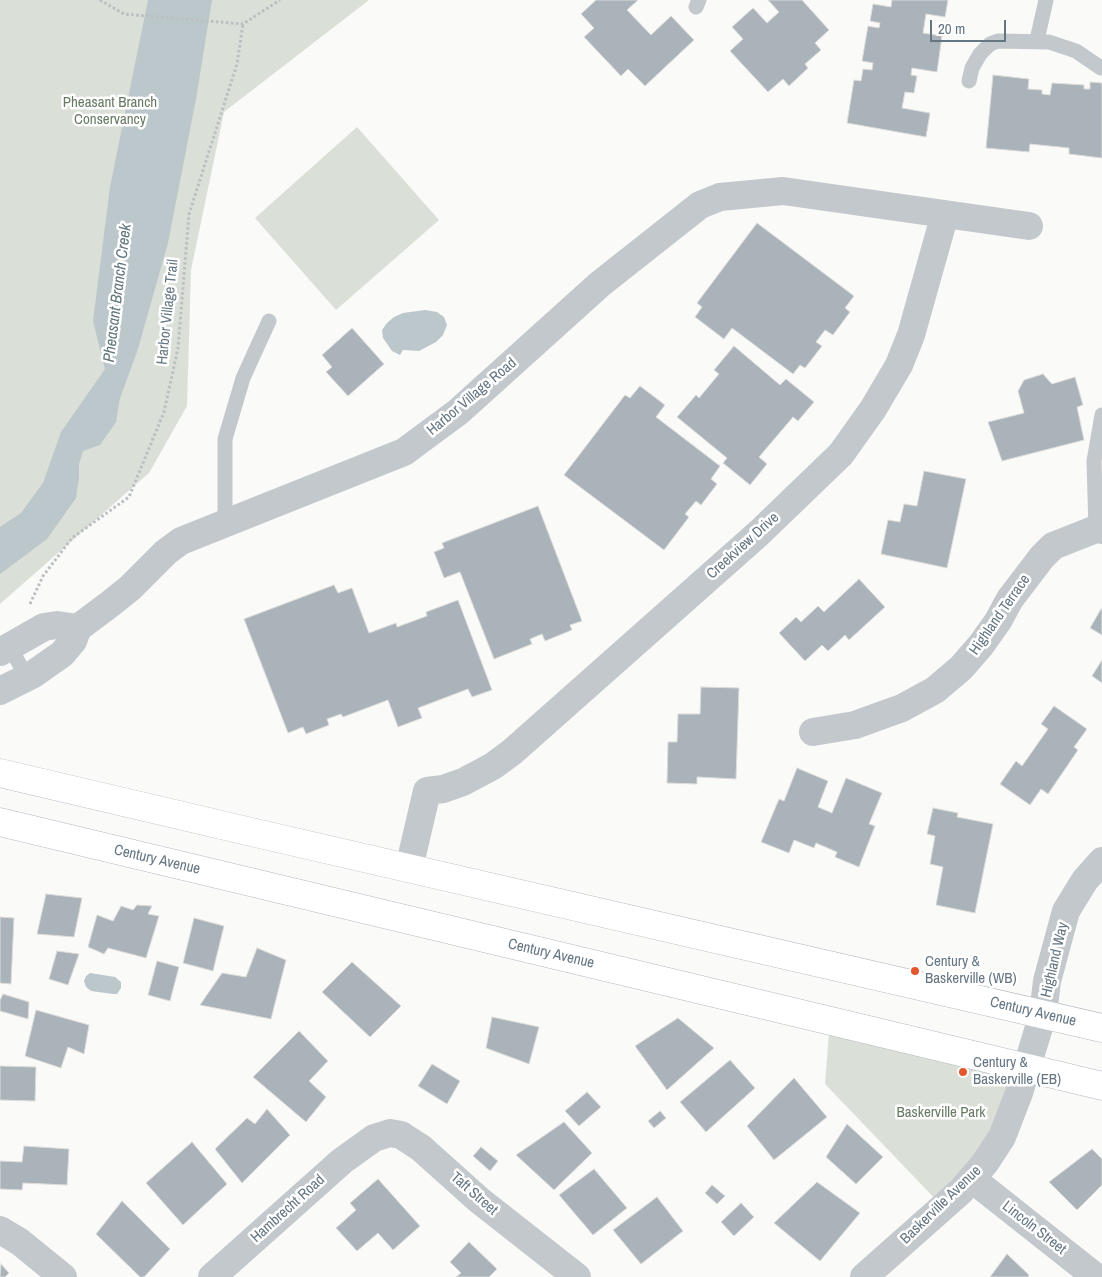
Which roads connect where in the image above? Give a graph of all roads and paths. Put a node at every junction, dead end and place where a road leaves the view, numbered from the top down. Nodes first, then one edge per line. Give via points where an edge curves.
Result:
1 (100, 0) edge
2 (280, 0) edge
3 (1046, 0) edge
4 (243, 24) junction
5 (1036, 40) junction
6 (1101, 68) edge
7 (969, 81) dead end
8 (945, 214) junction
9 (1030, 226) dead end
10 (268, 322) dead end
11 (1102, 415) edge
12 (225, 524) junction
13 (1099, 530) edge
14 (78, 628) junction
15 (5, 649) edge
16 (27, 677) junction
17 (0, 691) edge
18 (813, 732) dead end
19 (0, 773) edge
20 (0, 822) edge
21 (1102, 862) edge
22 (409, 868) junction
23 (1043, 1014) junction
24 (1102, 1028) edge
25 (1027, 1068) junction
26 (1102, 1086) edge
27 (365, 1143) joint
28 (972, 1179) junction
29 (0, 1230) edge
30 (63, 1277) edge
31 (212, 1277) edge
32 (577, 1277) edge
33 (864, 1277) edge
34 (1096, 1277) edge

1 - 4 path via 124,14
2 - 4 path
3 - 5 lane
4 - 15 path, Harbor Village Trail via 237,64 189,214 178,348 164,412 129,497 72,538 43,576
5 - 6 lane via 1076,51
5 - 7 lane via 990,44 972,68
8 - 9 street
8 - 12 street, Harbor Village Road via 783,191 720,197 700,205 600,284 458,412 404,452
8 - 22 street, Creekview Drive via 911,335 899,365 842,454 759,533 512,752 464,782 427,791
10 - 12 lane via 243,378 226,439
11 - 13 lane via 1094,461
12 - 14 street, Harbor Village Road via 181,541 130,588
13 - 18 street, Highland Terrace via 1053,546 1010,598 982,645 935,690 902,708 855,725
14 - 15 street via 44,627
14 - 16 street, Harbor Village Road via 62,654
15 - 16 lane
16 - 17 street, Harbor Village Road
19 - 22 main road, Century Avenue
20 - 25 main road, Century Avenue
21 - 23 street, Highland Way via 1085,880 1066,911 1047,981
22 - 23 main road, Century Avenue
23 - 24 main road, Century Avenue
23 - 25 street, Highland Way
25 - 26 main road, Century Avenue
25 - 28 street, Baskerville Avenue via 1002,1137
27 - 31 street, Hambrecht Road
27 - 32 street, Taft Street via 390,1133 409,1139
28 - 33 street, Baskerville Avenue
28 - 34 street, Lincoln Street
29 - 30 street

